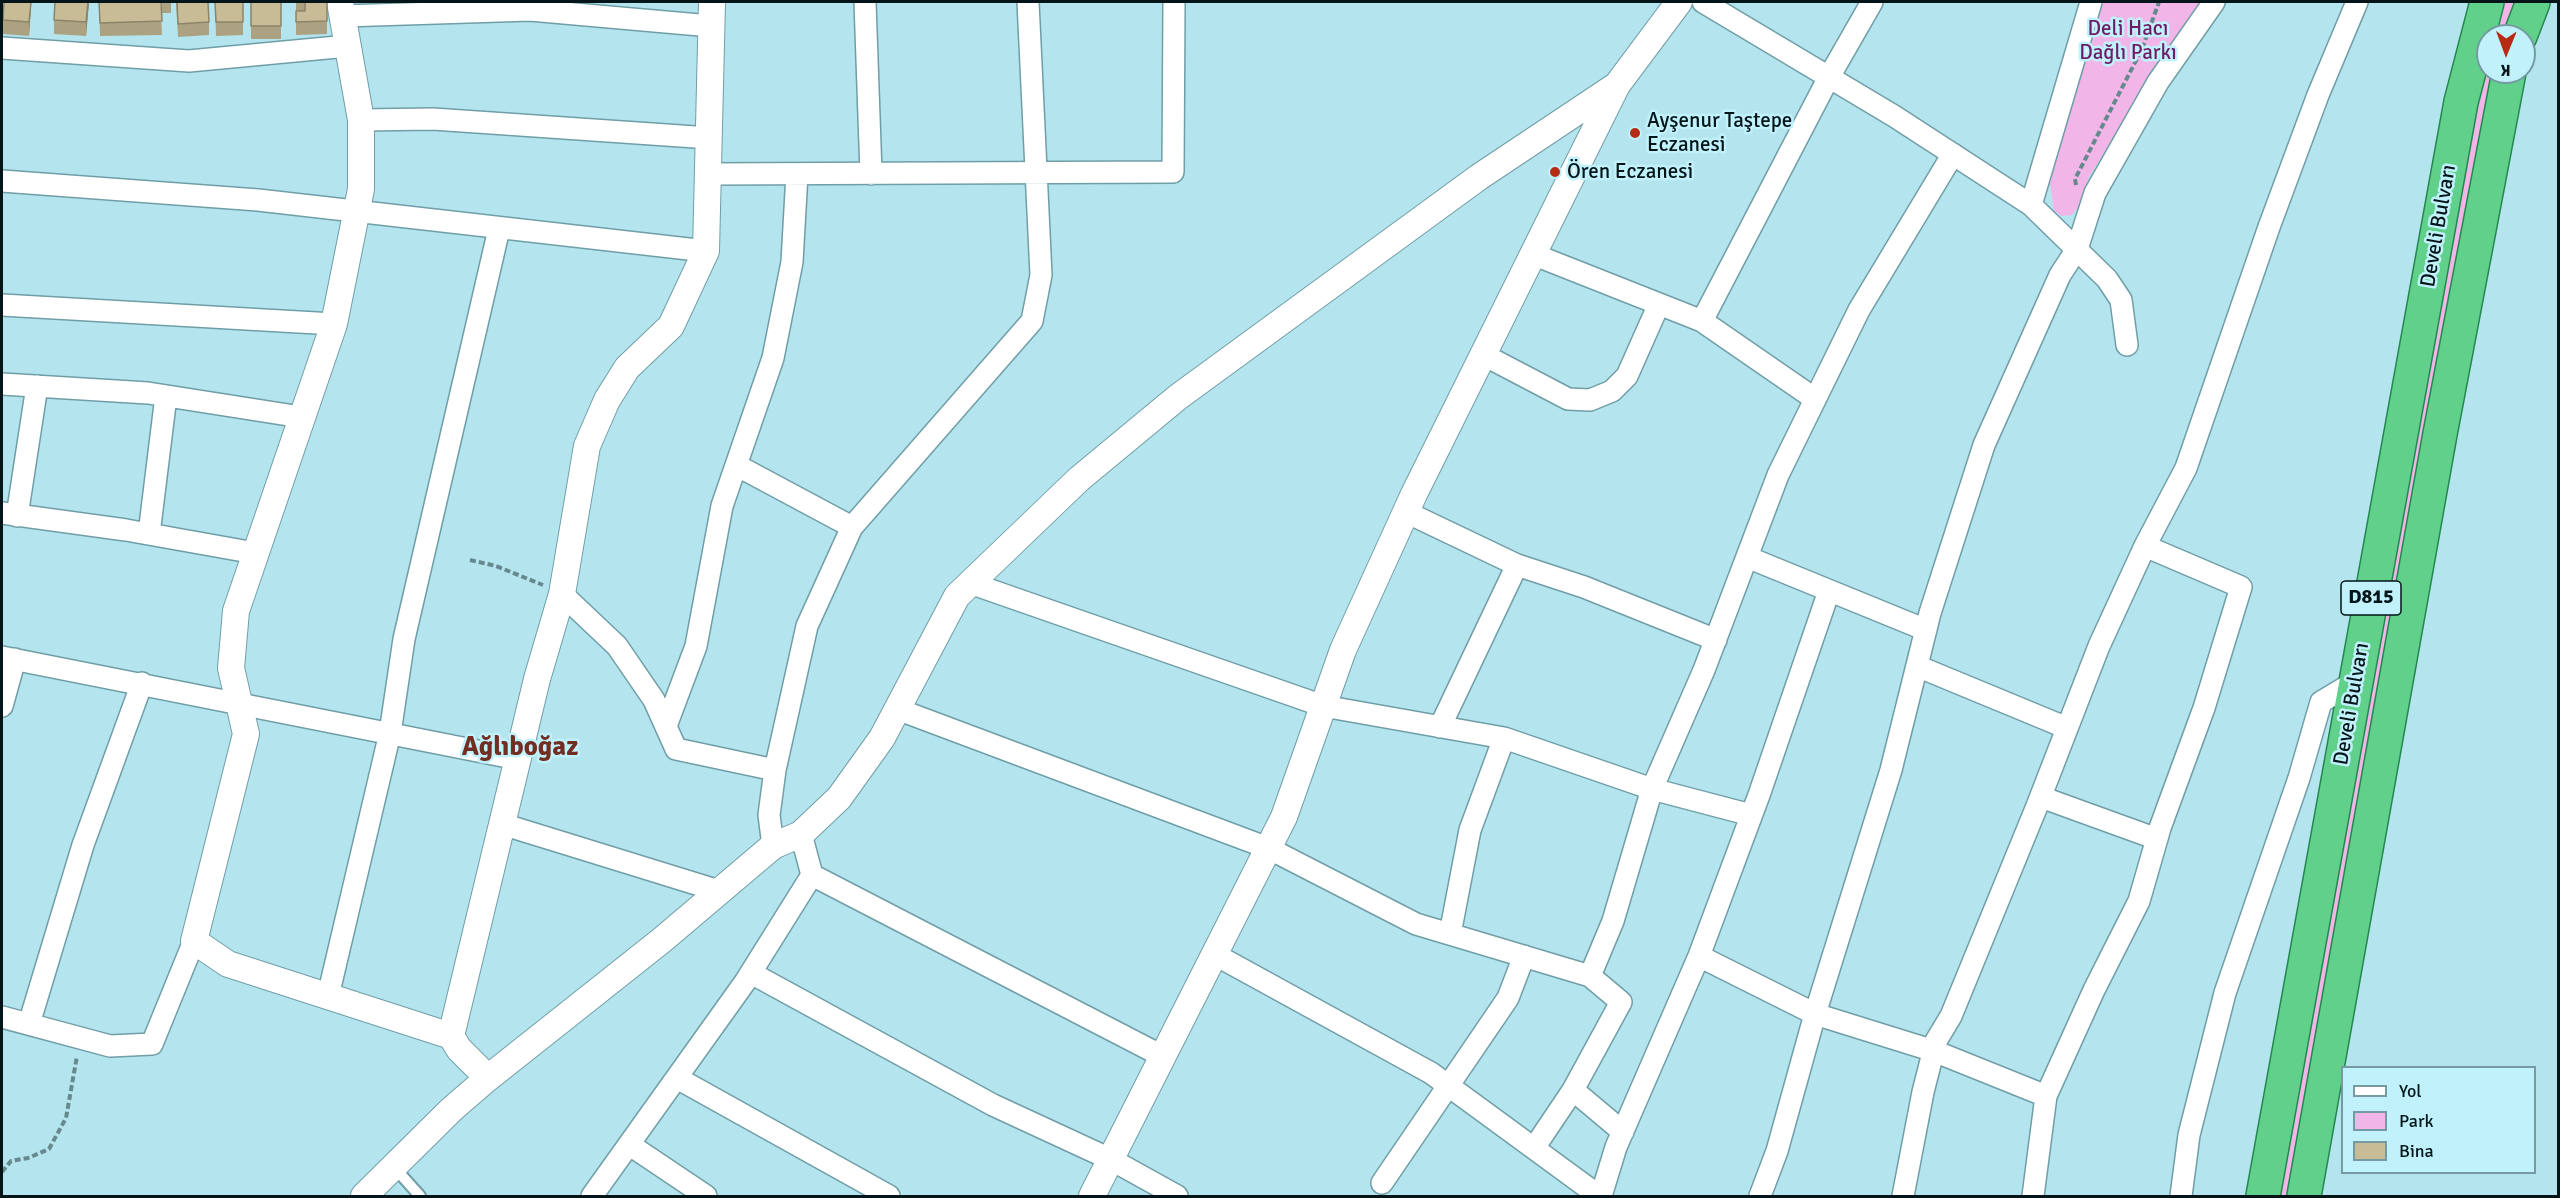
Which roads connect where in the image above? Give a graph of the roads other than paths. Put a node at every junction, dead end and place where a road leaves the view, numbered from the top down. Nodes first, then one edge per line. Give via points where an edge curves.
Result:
1 (866, 2) edge
2 (1028, 2) edge
3 (1174, 2) edge
4 (1679, 2) edge
5 (1703, 2) edge
6 (1872, 2) edge
7 (2091, 2) edge
8 (2214, 2) edge
9 (2357, 2) edge
10 (2487, 2) edge
11 (2533, 2) edge
12 (341, 9) edge
13 (712, 14) edge
14 (2525, 24) edge
15 (348, 46) junction
16 (2, 48) edge
17 (1829, 77) junction
18 (2507, 84) edge
19 (1617, 85) junction
20 (361, 120) junction
21 (710, 138) junction
22 (1953, 154) junction
23 (1036, 173) junction
24 (710, 174) junction
25 (797, 174) junction
26 (871, 174) junction
27 (2, 181) edge
28 (2031, 205) junction
29 (357, 212) junction
30 (499, 229) junction
31 (2077, 249) junction
32 (706, 251) junction
33 (1535, 255) junction
34 (1659, 304) junction
35 (2, 305) edge
36 (1702, 321) junction
37 (334, 324) junction
38 (2127, 345) dead end
39 (1484, 355) junction
40 (2, 384) edge
41 (37, 386) junction
42 (166, 396) junction
43 (1815, 399) junction
44 (301, 417) junction
45 (738, 466) junction
46 (1406, 512) junction
47 (9, 514) edge
48 (852, 527) junction
49 (149, 534) junction
50 (2145, 546) junction
51 (255, 553) junction
52 (1747, 557) junction
53 (1517, 565) junction
54 (970, 583) junction
55 (1829, 591) junction
56 (562, 594) junction
57 (1926, 630) junction
58 (1716, 640) junction
59 (8, 658) edge
60 (1917, 666) junction
61 (2356, 681) junction
62 (142, 683) junction
63 (237, 703) junction
64 (2, 706) edge
65 (1323, 706) junction
66 (897, 709) junction
67 (666, 726) junction
68 (1440, 727) junction
69 (2067, 728) junction
70 (390, 733) junction
71 (1504, 738) junction
72 (518, 759) junction
73 (776, 770) junction
74 (1652, 789) junction
75 (2041, 797) junction
76 (1751, 815) junction
77 (502, 824) junction
78 (801, 834) junction
79 (2157, 839) junction
80 (773, 846) junction
81 (1268, 848) junction
82 (812, 875) junction
83 (718, 891) junction
84 (1450, 934) junction
85 (194, 941) junction
86 (1214, 954) junction
87 (1524, 956) junction
88 (1699, 956) junction
89 (751, 973) junction
90 (1590, 976) junction
91 (328, 996) junction
92 (1815, 1014) junction
93 (2, 1017) edge
94 (29, 1024) junction
95 (451, 1036) junction
96 (1934, 1051) junction
97 (1162, 1056) junction
98 (488, 1078) junction
99 (677, 1078) junction
100 (1448, 1085) junction
101 (1573, 1090) junction
102 (2046, 1095) junction
103 (1623, 1132) junction
104 (630, 1145) junction
105 (1534, 1148) junction
106 (1112, 1160) junction
107 (394, 1166) junction
108 (1382, 1183) dead end
109 (364, 1197) edge
110 (420, 1197) edge
111 (592, 1197) edge
112 (706, 1197) edge
113 (889, 1197) edge
114 (1092, 1197) edge
115 (1177, 1197) edge
116 (1600, 1197) edge
117 (1760, 1197) edge
118 (1903, 1197) edge
119 (2033, 1197) edge
120 (2181, 1197) edge
121 (2263, 1197) edge
122 (2304, 1197) edge

1 - 26 street
2 - 23 street
3 - 23 street via 1173,172
4 - 19 street
5 - 17 street
6 - 17 street
7 - 28 street
8 - 31 street via 2158,82 2095,193
9 - 50 street via 2269,227 2186,468
10 - 61 highway, Develi Bulvarı / D815 via 2461,102
11 - 14 highway
12 - 13 street
12 - 15 street
13 - 21 street
15 - 16 street via 189,61
15 - 20 street
17 - 22 street
17 - 36 street
18 - 122 highway, Develi Bulvarı / D815
19 - 33 street
19 - 54 street via 1479,177 1178,397 1079,479
20 - 21 street via 433,119
20 - 29 street
21 - 24 street
22 - 28 street
22 - 43 street via 1859,310
23 - 26 street
23 - 48 street via 1041,275 1032,321
24 - 25 street
24 - 32 street
25 - 26 street
25 - 45 street via 792,262 773,358
27 - 29 street via 258,200
28 - 31 street
29 - 30 street
29 - 37 street
30 - 32 street
30 - 70 street via 404,639
31 - 38 street via 2107,279 2121,300
31 - 57 street via 2060,275 1984,445
32 - 56 street via 671,326 627,368 607,400 587,446
33 - 34 street
33 - 39 street
34 - 36 street
34 - 39 street via 1627,375 1612,391 1590,400 1568,399
35 - 37 street
36 - 43 street
37 - 44 street
39 - 46 street
40 - 41 street
41 - 42 street
41 - 47 street
42 - 44 street
42 - 49 street
43 - 52 street via 1778,475
44 - 51 street
45 - 48 street
45 - 67 street via 722,506 696,646
46 - 53 street
46 - 65 street via 1343,650
47 - 49 street
48 - 73 street via 807,626
49 - 51 street
50 - 69 street via 2098,646
50 - 79 street via 2241,587 2204,708
51 - 63 street via 236,611 231,668
52 - 55 street
52 - 58 street
53 - 58 street via 1584,587
53 - 68 street
54 - 65 street
54 - 66 street via 957,596
55 - 57 street
55 - 76 street
56 - 67 street via 617,646 654,700
56 - 72 street
57 - 60 street
58 - 74 street
59 - 62 street
59 - 64 street
60 - 69 street
60 - 92 street via 1891,770
61 - 120 street via 2321,702 2225,993 2189,1135
61 - 121 highway, Develi Bulvarı / D815
62 - 63 street
62 - 94 street via 83,845
63 - 70 street
63 - 85 street via 246,734
65 - 68 street
65 - 81 street via 1284,817
66 - 78 street via 882,738 839,798
66 - 81 street
67 - 73 street via 676,749
68 - 71 street
69 - 75 street
70 - 72 street
70 - 91 street
71 - 74 street
71 - 84 street via 1470,830
72 - 77 street
73 - 80 street via 769,815
74 - 76 street
74 - 90 street via 1613,921
75 - 79 street
75 - 96 street
76 - 88 street
77 - 83 street
77 - 95 street
78 - 80 street
78 - 82 street
79 - 102 street via 2139,901
80 - 83 street
81 - 84 street via 1416,924
81 - 86 street
82 - 89 street
82 - 97 street
83 - 98 street
84 - 87 street
85 - 91 street via 228,963
85 - 94 street via 152,1044 110,1046
86 - 97 street
86 - 100 street
87 - 90 street
87 - 100 street via 1508,998
88 - 92 street
88 - 103 street
89 - 99 street
89 - 106 street via 993,1105
90 - 101 street via 1621,1002
91 - 95 street
92 - 96 street
92 - 117 street via 1777,1151
93 - 94 street
95 - 98 street
96 - 102 street
96 - 118 street
97 - 106 street
98 - 107 street
99 - 104 street
99 - 113 street
100 - 105 street
100 - 108 street
101 - 103 street
101 - 105 street
102 - 119 street
103 - 116 street
104 - 111 street
104 - 112 street
105 - 116 street
106 - 114 street
106 - 115 street
107 - 109 street
107 - 110 lane

